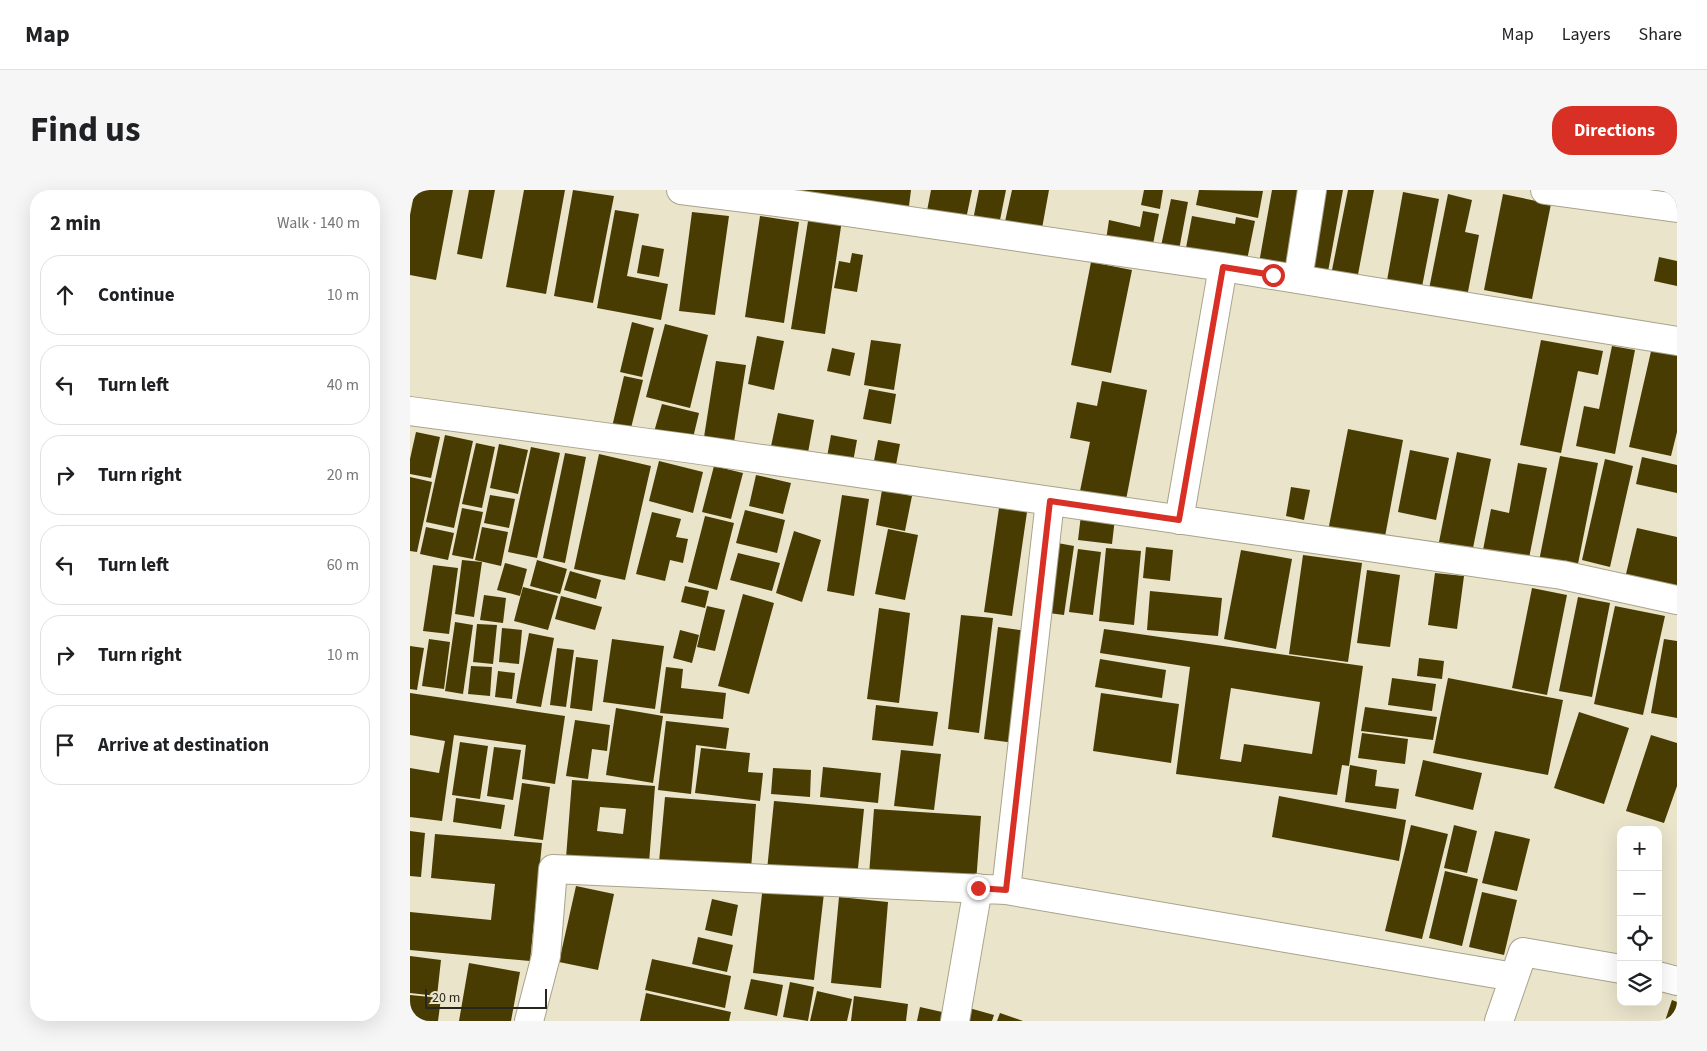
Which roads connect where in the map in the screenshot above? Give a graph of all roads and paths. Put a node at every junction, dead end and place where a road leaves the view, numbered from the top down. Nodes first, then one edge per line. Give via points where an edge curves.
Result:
1 (681, 190) edge
2 (1312, 190) edge
3 (1545, 190) edge
4 (1677, 208) edge
5 (1223, 267) junction
6 (1298, 279) junction
7 (1677, 341) edge
8 (410, 411) edge
9 (1050, 501) junction
10 (1179, 520) junction
11 (1677, 600) edge
12 (978, 888) junction
13 (1006, 890) junction
14 (1617, 968) edge
15 (1514, 976) junction
16 (1662, 977) edge
17 (1677, 981) edge
18 (529, 1021) edge
19 (955, 1021) edge
20 (1499, 1021) edge

1 - 5 street
2 - 6 street
3 - 4 street
5 - 6 street
5 - 10 street
6 - 7 street
8 - 9 street
9 - 10 street
9 - 13 street
10 - 11 street via 1562,575
12 - 13 street
12 - 18 street via 553,869 546,956
12 - 19 street
13 - 15 street
14 - 15 street via 1523,952
15 - 20 street
16 - 17 street

